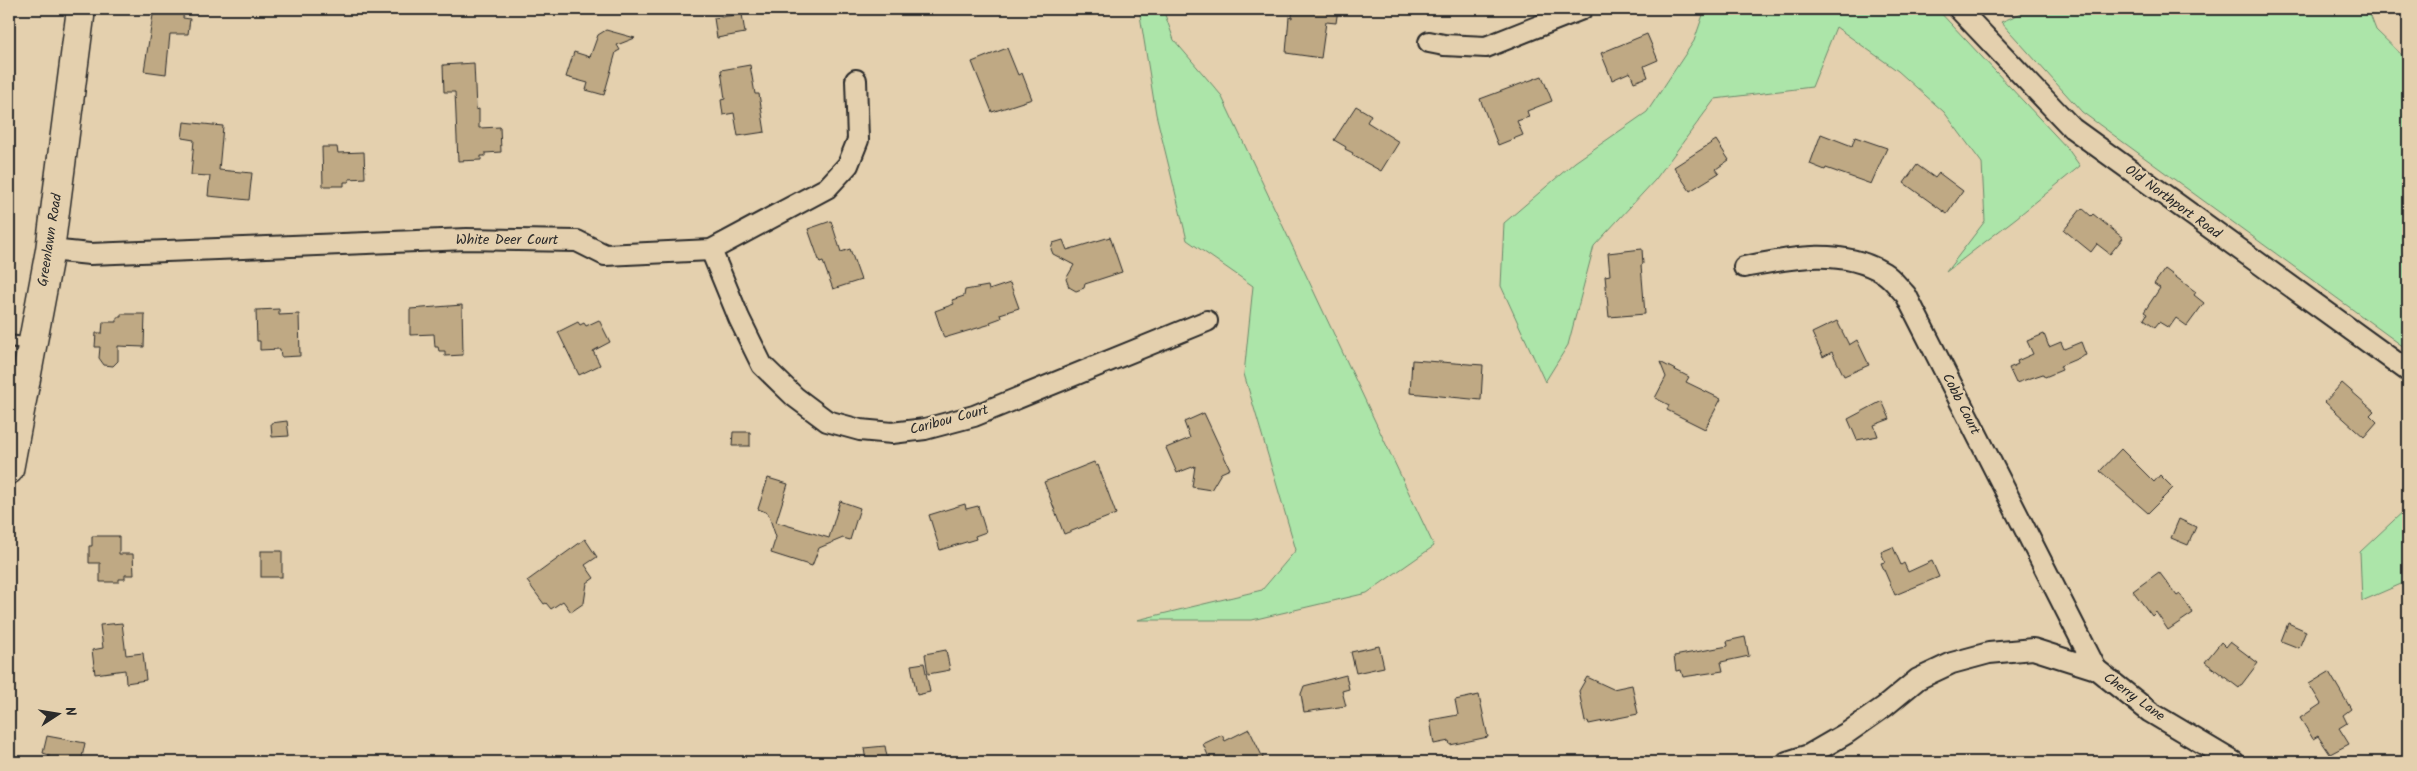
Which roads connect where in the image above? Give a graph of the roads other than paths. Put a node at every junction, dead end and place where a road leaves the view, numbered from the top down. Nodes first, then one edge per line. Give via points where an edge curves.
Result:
1 (81, 9) edge
2 (1582, 9) edge
3 (1959, 9) edge
4 (1429, 42) dead end
5 (856, 80) dead end
6 (50, 250) junction
7 (711, 250) junction
8 (1744, 267) dead end
9 (1207, 321) dead end
10 (21, 342) edge
11 (2408, 371) edge
12 (9, 470) edge
13 (2096, 669) junction
14 (1787, 762) edge
15 (2234, 762) edge

1 - 6 main road, Greenlawn Road
2 - 4 street via 1486,47
3 - 11 street, Old Northport Road via 2072,128
5 - 7 street, White Deer Court via 858,140 848,165 827,188
6 - 7 street, White Deer Court via 90,254 467,239 577,241 605,255
6 - 10 main road, Greenlawn Road
7 - 9 street, Caribou Court via 738,318 762,365 795,397 827,421 860,430 892,433 974,416
8 - 13 street, Cobb Court via 1795,257 1831,256 1866,264 1886,273 1906,295
10 - 12 main road, Greenlawn Road
13 - 14 street, Cherry Lane via 2033,649 1989,653 1952,663 1918,679 1847,733 1809,755
13 - 15 street, Cherry Lane via 2150,712

